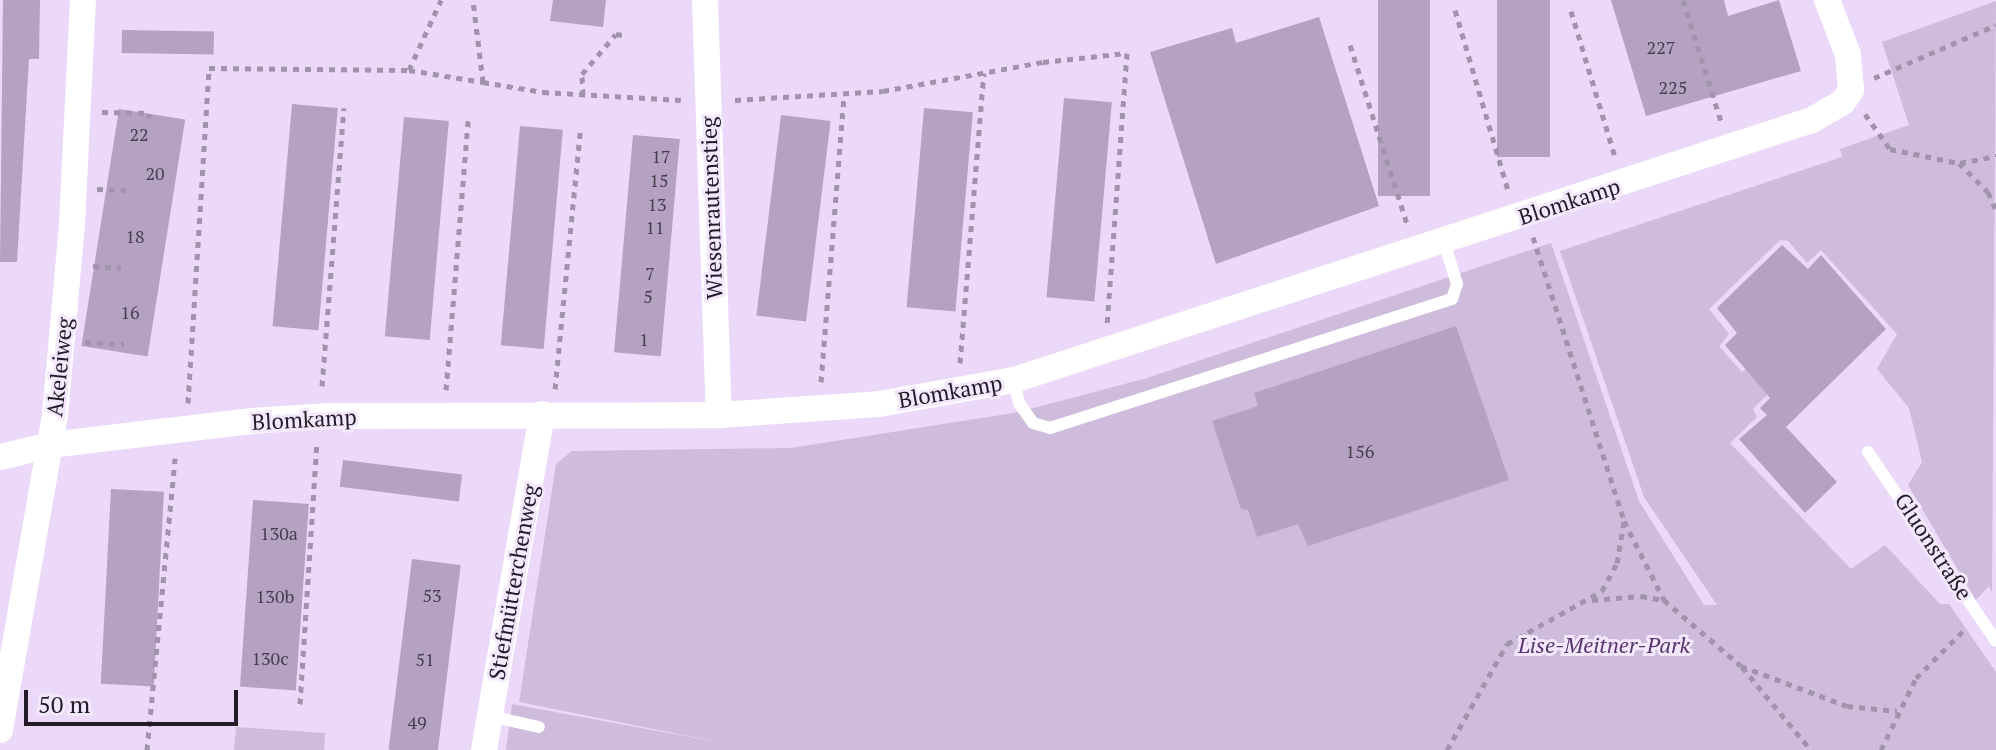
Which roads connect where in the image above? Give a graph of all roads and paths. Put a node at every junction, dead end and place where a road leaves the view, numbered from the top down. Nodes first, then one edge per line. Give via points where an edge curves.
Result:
1 (83, 0) edge
2 (441, 0) edge
3 (473, 0) edge
4 (705, 0) edge
5 (1683, 0) edge
6 (1827, 0) edge
7 (1455, 10) dead end
8 (1571, 11) dead end
9 (1996, 25) edge
10 (622, 35) dead end
11 (1350, 45) dead end
12 (409, 70) junction
13 (984, 73) junction
14 (483, 82) junction
15 (1851, 90) junction
16 (583, 95) junction
17 (844, 96) junction
18 (691, 100) dead end
19 (722, 100) dead end
20 (344, 108) dead end
21 (97, 111) dead end
22 (149, 118) dead end
23 (468, 120) dead end
24 (580, 132) dead end
25 (1729, 147) junction
26 (1996, 156) edge
27 (1959, 163) junction
28 (1623, 183) junction
29 (92, 189) dead end
30 (126, 190) dead end
31 (1996, 210) edge
32 (1522, 216) junction
33 (1444, 242) junction
34 (1416, 251) junction
35 (88, 266) dead end
36 (121, 268) dead end
37 (84, 342) dead end
38 (124, 344) dead end
39 (1105, 354) junction
40 (1014, 380) junction
41 (322, 386) dead end
42 (958, 391) junction
43 (819, 409) junction
44 (445, 414) junction
45 (547, 414) junction
46 (719, 415) junction
47 (319, 416) junction
48 (186, 428) junction
49 (50, 445) junction
50 (1868, 452) dead end
51 (0, 457) edge
52 (175, 458) dead end
53 (1624, 521) junction
54 (1592, 600) junction
55 (1664, 600) junction
56 (1996, 641) edge
57 (1944, 651) dead end
58 (1741, 666) junction
59 (300, 704) dead end
60 (1897, 711) junction
61 (490, 716) junction
62 (539, 727) dead end
63 (0, 730) edge
64 (147, 750) edge
65 (484, 750) edge
66 (1447, 750) edge
67 (1811, 750) edge
68 (1881, 750) edge

1 - 49 street, Akeleiweg via 72,224
2 - 12 path
3 - 14 path
4 - 46 street, Wiesenrautenstieg
5 - 25 path
6 - 15 street via 1848,55
7 - 32 path
8 - 28 path
9 - 15 path
10 - 16 path via 616,34 582,74
11 - 34 path
12 - 14 path
12 - 48 path via 209,68
13 - 17 path
13 - 39 path via 1127,53
13 - 42 path
14 - 16 path
15 - 25 street, Blomkamp via 1843,102 1812,120
15 - 27 path via 1882,144
16 - 18 path
17 - 19 path
17 - 43 path
20 - 41 path
21 - 22 path via 149,113
23 - 44 path
24 - 45 path
25 - 28 street, Blomkamp
26 - 27 path
27 - 31 path via 1988,192
28 - 32 street, Blomkamp
29 - 30 path
32 - 33 street, Blomkamp
32 - 53 path
33 - 34 street, Blomkamp
33 - 40 lane via 1457,284 1452,299 1050,428 1033,423 1019,403
34 - 39 street, Blomkamp
35 - 36 path
37 - 38 path
39 - 40 street, Blomkamp
40 - 42 street, Blomkamp
42 - 43 street, Blomkamp
43 - 46 street, Blomkamp
44 - 45 street, Blomkamp
44 - 47 street, Blomkamp
45 - 46 street, Blomkamp
45 - 61 street, Stiefmütterchenweg
47 - 48 street, Blomkamp
47 - 59 path
48 - 49 street, Blomkamp
49 - 51 street, Blomkamp
49 - 63 street, Akeleiweg
50 - 56 lane, Gluonstraße
52 - 64 path
53 - 54 path via 1617,563 1609,582
53 - 55 path
54 - 55 path
54 - 66 path via 1507,644
55 - 58 path
57 - 60 path via 1916,678
58 - 60 path via 1847,706
58 - 67 path
60 - 68 path
61 - 62 lane
61 - 65 street, Stiefmütterchenweg

